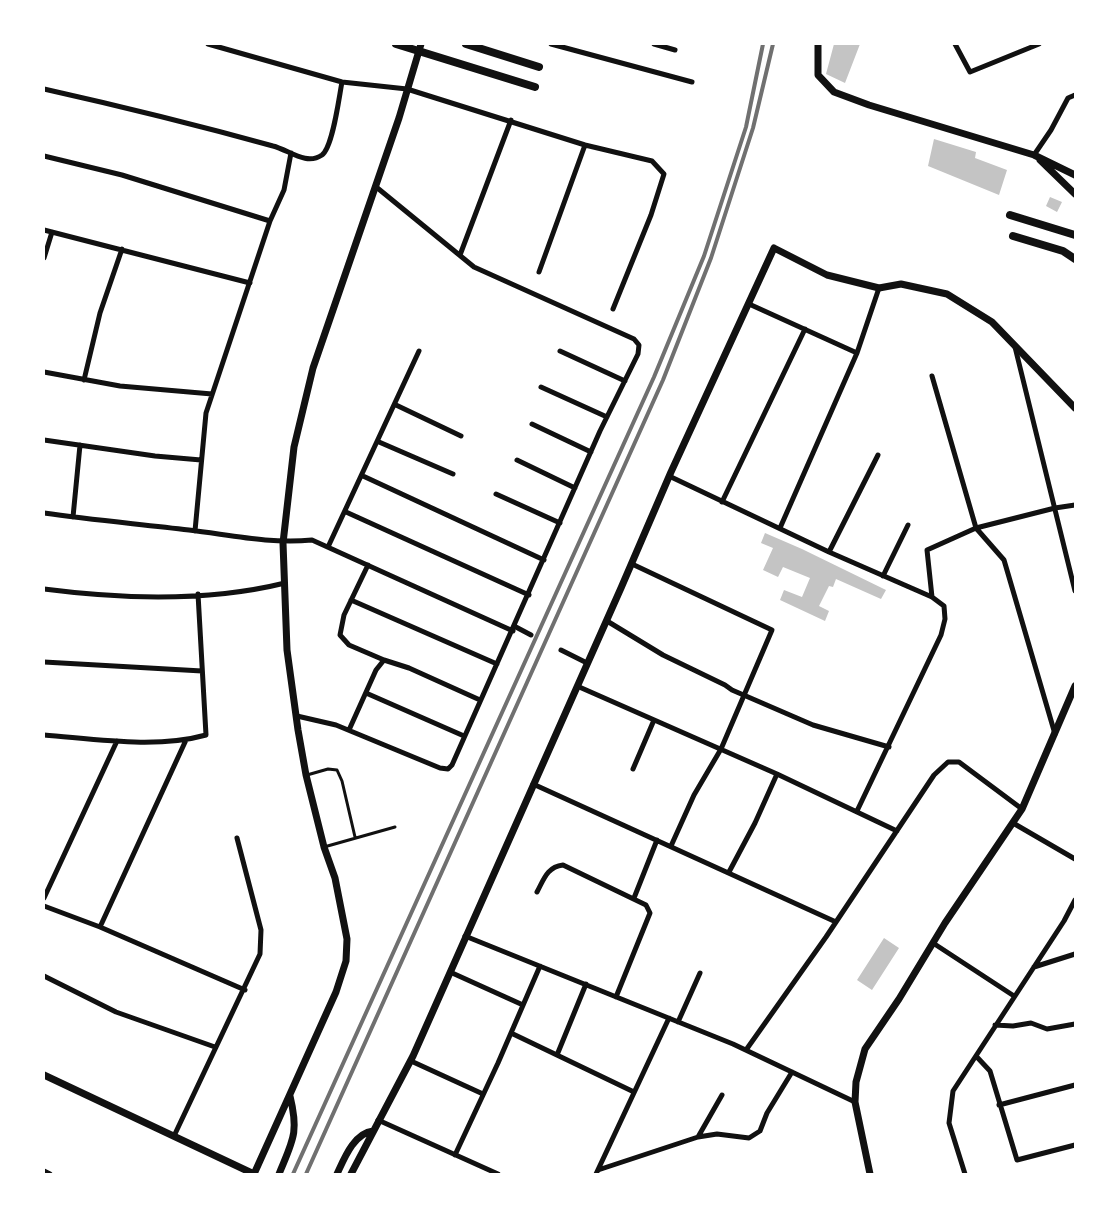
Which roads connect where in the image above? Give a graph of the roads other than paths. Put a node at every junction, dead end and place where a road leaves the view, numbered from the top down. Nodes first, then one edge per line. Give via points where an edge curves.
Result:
1 (208, 44) edge
2 (396, 44) edge
3 (466, 44) edge
4 (551, 44) edge
5 (654, 44) edge
6 (818, 44) edge
7 (955, 44) edge
8 (1039, 44) edge
9 (420, 47) edge
10 (675, 50) dead end
11 (539, 67) dead end
12 (342, 82) junction
13 (692, 82) dead end
14 (535, 87) dead end
15 (44, 89) edge
16 (407, 90) junction
17 (1075, 94) edge
18 (510, 120) junction
19 (585, 145) junction
20 (291, 153) junction
21 (1034, 154) junction
22 (44, 156) edge
23 (1075, 175) edge
24 (375, 186) junction
25 (1075, 194) edge
26 (1010, 215) dead end
27 (270, 220) junction
28 (44, 230) edge
29 (52, 232) junction
30 (1075, 235) edge
31 (1013, 236) dead end
32 (122, 249) junction
33 (460, 255) junction
34 (44, 258) edge
35 (1075, 260) edge
36 (539, 272) dead end
37 (250, 283) junction
38 (878, 288) junction
39 (749, 304) junction
40 (613, 309) dead end
41 (805, 329) junction
42 (1014, 344) junction
43 (420, 351) dead end
44 (560, 352) dead end
45 (857, 353) junction
46 (44, 372) edge
47 (932, 376) dead end
48 (84, 380) junction
49 (625, 381) junction
50 (541, 387) dead end
51 (212, 394) junction
52 (396, 406) junction
53 (1075, 408) edge
54 (607, 417) junction
55 (532, 424) dead end
56 (461, 436) dead end
57 (44, 440) edge
58 (379, 442) junction
59 (80, 445) junction
60 (591, 452) junction
61 (878, 455) dead end
62 (201, 460) junction
63 (517, 460) dead end
64 (453, 474) dead end
65 (363, 476) junction
66 (669, 476) junction
67 (575, 488) junction
68 (496, 494) dead end
69 (722, 502) junction
70 (1075, 505) edge
71 (1055, 508) junction
72 (346, 512) junction
73 (44, 513) edge
74 (72, 517) junction
75 (560, 523) junction
76 (908, 525) dead end
77 (780, 528) junction
78 (976, 528) junction
79 (195, 530) junction
80 (282, 543) junction
81 (328, 547) junction
82 (828, 552) junction
83 (544, 560) junction
84 (632, 564) junction
85 (368, 565) junction
86 (883, 576) junction
87 (284, 584) junction
88 (44, 589) edge
89 (1075, 592) edge
90 (198, 594) junction
91 (529, 595) junction
92 (932, 597) junction
93 (351, 600) junction
94 (607, 621) junction
95 (514, 628) junction
96 (531, 635) dead end
97 (561, 650) dead end
98 (384, 660) junction
99 (44, 662) edge
100 (587, 663) junction
101 (498, 664) junction
102 (202, 671) junction
103 (577, 686) junction
104 (1075, 686) edge
105 (366, 693) junction
106 (744, 694) junction
107 (480, 700) junction
108 (297, 716) junction
109 (654, 720) junction
110 (349, 730) junction
111 (1055, 734) junction
112 (44, 735) edge
113 (464, 736) junction
114 (186, 740) junction
115 (117, 741) junction
116 (889, 747) junction
117 (721, 749) junction
118 (633, 769) dead end
119 (777, 774) junction
120 (306, 775) junction
121 (533, 784) junction
122 (1022, 809) junction
123 (857, 811) junction
124 (1013, 823) junction
125 (396, 826) dead end
126 (897, 831) junction
127 (355, 836) junction
128 (237, 838) dead end
129 (656, 840) junction
130 (671, 846) junction
131 (324, 847) junction
132 (1075, 858) edge
133 (729, 872) junction
134 (537, 892) dead end
135 (44, 898) edge
136 (634, 898) junction
137 (1075, 900) edge
138 (44, 906) edge
139 (836, 922) junction
140 (100, 927) junction
141 (465, 936) junction
142 (933, 943) junction
143 (1075, 954) edge
144 (540, 966) junction
145 (1034, 967) junction
146 (450, 972) junction
147 (700, 973) dead end
148 (44, 976) edge
149 (586, 984) junction
150 (245, 990) junction
151 (1014, 996) junction
152 (616, 997) junction
153 (523, 1005) junction
154 (669, 1018) junction
155 (678, 1022) junction
156 (1075, 1024) edge
157 (995, 1026) junction
158 (511, 1033) junction
159 (215, 1047) junction
160 (746, 1050) junction
161 (557, 1055) junction
162 (976, 1056) junction
163 (411, 1061) junction
164 (792, 1072) junction
165 (44, 1074) edge
166 (1075, 1085) edge
167 (634, 1092) junction
168 (483, 1094) junction
169 (722, 1094) dead end
170 (290, 1096) junction
171 (855, 1102) junction
172 (999, 1105) junction
173 (378, 1120) junction
174 (373, 1131) junction
175 (174, 1136) junction
176 (698, 1137) junction
177 (1075, 1145) edge
178 (454, 1155) junction
179 (44, 1171) edge
180 (597, 1172) edge
181 (50, 1174) edge
182 (254, 1174) edge
183 (279, 1174) edge
184 (337, 1174) edge
185 (351, 1174) edge
186 (498, 1174) edge
187 (870, 1174) edge
188 (965, 1174) edge

1 - 12 street
2 - 9 main road
3 - 11 main road
4 - 13 street
5 - 10 street
6 - 21 street via 818,74 834,92
7 - 8 street via 970,72
9 - 14 main road
9 - 16 street
12 - 16 street
12 - 20 street via 330,142 324,153 306,159
15 - 20 street via 213,130
16 - 18 street
16 - 24 street
17 - 21 street via 1068,98
18 - 19 street
18 - 33 street
19 - 36 street
19 - 40 street via 652,161 664,174
20 - 27 street via 284,190
21 - 23 street
21 - 25 street
22 - 27 street via 122,175
24 - 33 street
24 - 80 street via 304,401 294,447
26 - 30 main road
27 - 37 street
28 - 29 street
29 - 32 street
29 - 34 street
31 - 35 main road via 1062,251
32 - 37 street
32 - 48 street via 100,313
33 - 49 street via 474,267 634,339 639,345 638,354
37 - 51 street
38 - 39 street via 828,275 774,248
38 - 42 street via 901,284 947,294 992,322
38 - 45 street
39 - 41 street
39 - 66 street
41 - 45 street
41 - 69 street
42 - 53 street
42 - 71 street
43 - 52 street
44 - 49 street
45 - 77 street
46 - 48 street
47 - 78 street
48 - 51 street
49 - 54 street
50 - 54 street
51 - 62 street via 206,412
52 - 56 street
52 - 58 street
54 - 60 street
55 - 60 street
57 - 59 street
58 - 64 street
58 - 65 street
59 - 62 street
59 - 74 street
60 - 67 street
61 - 82 street
62 - 79 street
63 - 67 street
65 - 72 street
65 - 83 street
66 - 69 street
66 - 84 street
67 - 75 street
68 - 75 street
69 - 77 street
70 - 71 street
71 - 78 street
71 - 89 street
72 - 81 street
72 - 91 street
73 - 74 street
74 - 79 street
75 - 83 street
76 - 86 street
77 - 82 street
78 - 92 street via 926,550
78 - 111 street via 1004,560
79 - 80 street
80 - 81 street via 312,540
80 - 87 street
81 - 85 street
82 - 86 street
83 - 91 street
84 - 94 street
84 - 106 street via 772,630
85 - 93 street
85 - 95 street
86 - 92 street
87 - 90 street via 258,590
87 - 108 street via 287,650
88 - 90 street via 91,595 159,597
90 - 102 street
91 - 95 street
92 - 116 street via 944,606 946,619
93 - 98 street via 340,635 349,645
93 - 101 street
94 - 100 street
94 - 106 street via 663,655
95 - 96 street
95 - 101 street
97 - 100 street
98 - 105 street
98 - 107 street
99 - 102 street
100 - 103 street
101 - 107 street
102 - 114 street via 206,734
103 - 109 street
103 - 121 street
104 - 111 street
105 - 110 street
105 - 113 street
106 - 116 street via 813,725
106 - 117 street
107 - 113 street
108 - 110 street
108 - 120 street
109 - 117 street
109 - 118 street
110 - 113 street via 448,769
111 - 122 street
112 - 115 street
114 - 115 street
114 - 140 street
115 - 135 street
116 - 123 street
117 - 119 street
117 - 130 street via 694,795
119 - 123 street
119 - 133 street
120 - 127 lane via 337,770
120 - 131 street
121 - 129 street
121 - 141 street
122 - 124 street
122 - 126 street via 959,762 948,762 934,775
123 - 126 street
124 - 132 street
124 - 142 street
125 - 127 lane
126 - 139 street
127 - 131 lane
128 - 150 street via 261,930 260,954
129 - 130 street
129 - 136 street
130 - 133 street
131 - 170 street via 335,878 347,939 346,961 336,992
133 - 139 street
134 - 136 street via 546,874 554,866 563,865
136 - 152 street via 646,904 650,913
137 - 145 street
138 - 140 street
139 - 160 street
140 - 150 street
141 - 144 street
141 - 146 street
142 - 151 street
142 - 171 street via 865,1049 856,1082
143 - 145 street
144 - 149 street
144 - 153 street
145 - 151 street
146 - 153 street
146 - 163 street
147 - 155 street
148 - 159 street via 116,1012
149 - 152 street
149 - 161 street
150 - 159 street
151 - 157 street
152 - 154 street
153 - 158 street
154 - 155 street
154 - 167 street
155 - 160 street
156 - 157 street via 1047,1029 1031,1023
157 - 162 street
158 - 161 street
158 - 168 street
159 - 175 street
160 - 164 street
161 - 167 street
162 - 172 street via 990,1071
162 - 188 street via 953,1091 949,1123
163 - 168 street
163 - 173 street
164 - 171 street
164 - 176 street via 766,1113 760,1131 749,1138 716,1134
165 - 175 street
166 - 172 street
167 - 180 street
168 - 178 street
169 - 176 street
170 - 182 street
170 - 183 street via 296,1125
171 - 187 street
172 - 177 street via 1017,1160
173 - 174 street
173 - 178 street
174 - 184 street via 366,1132 354,1143
174 - 185 street
175 - 182 street
176 - 180 street
178 - 186 street
179 - 181 street

